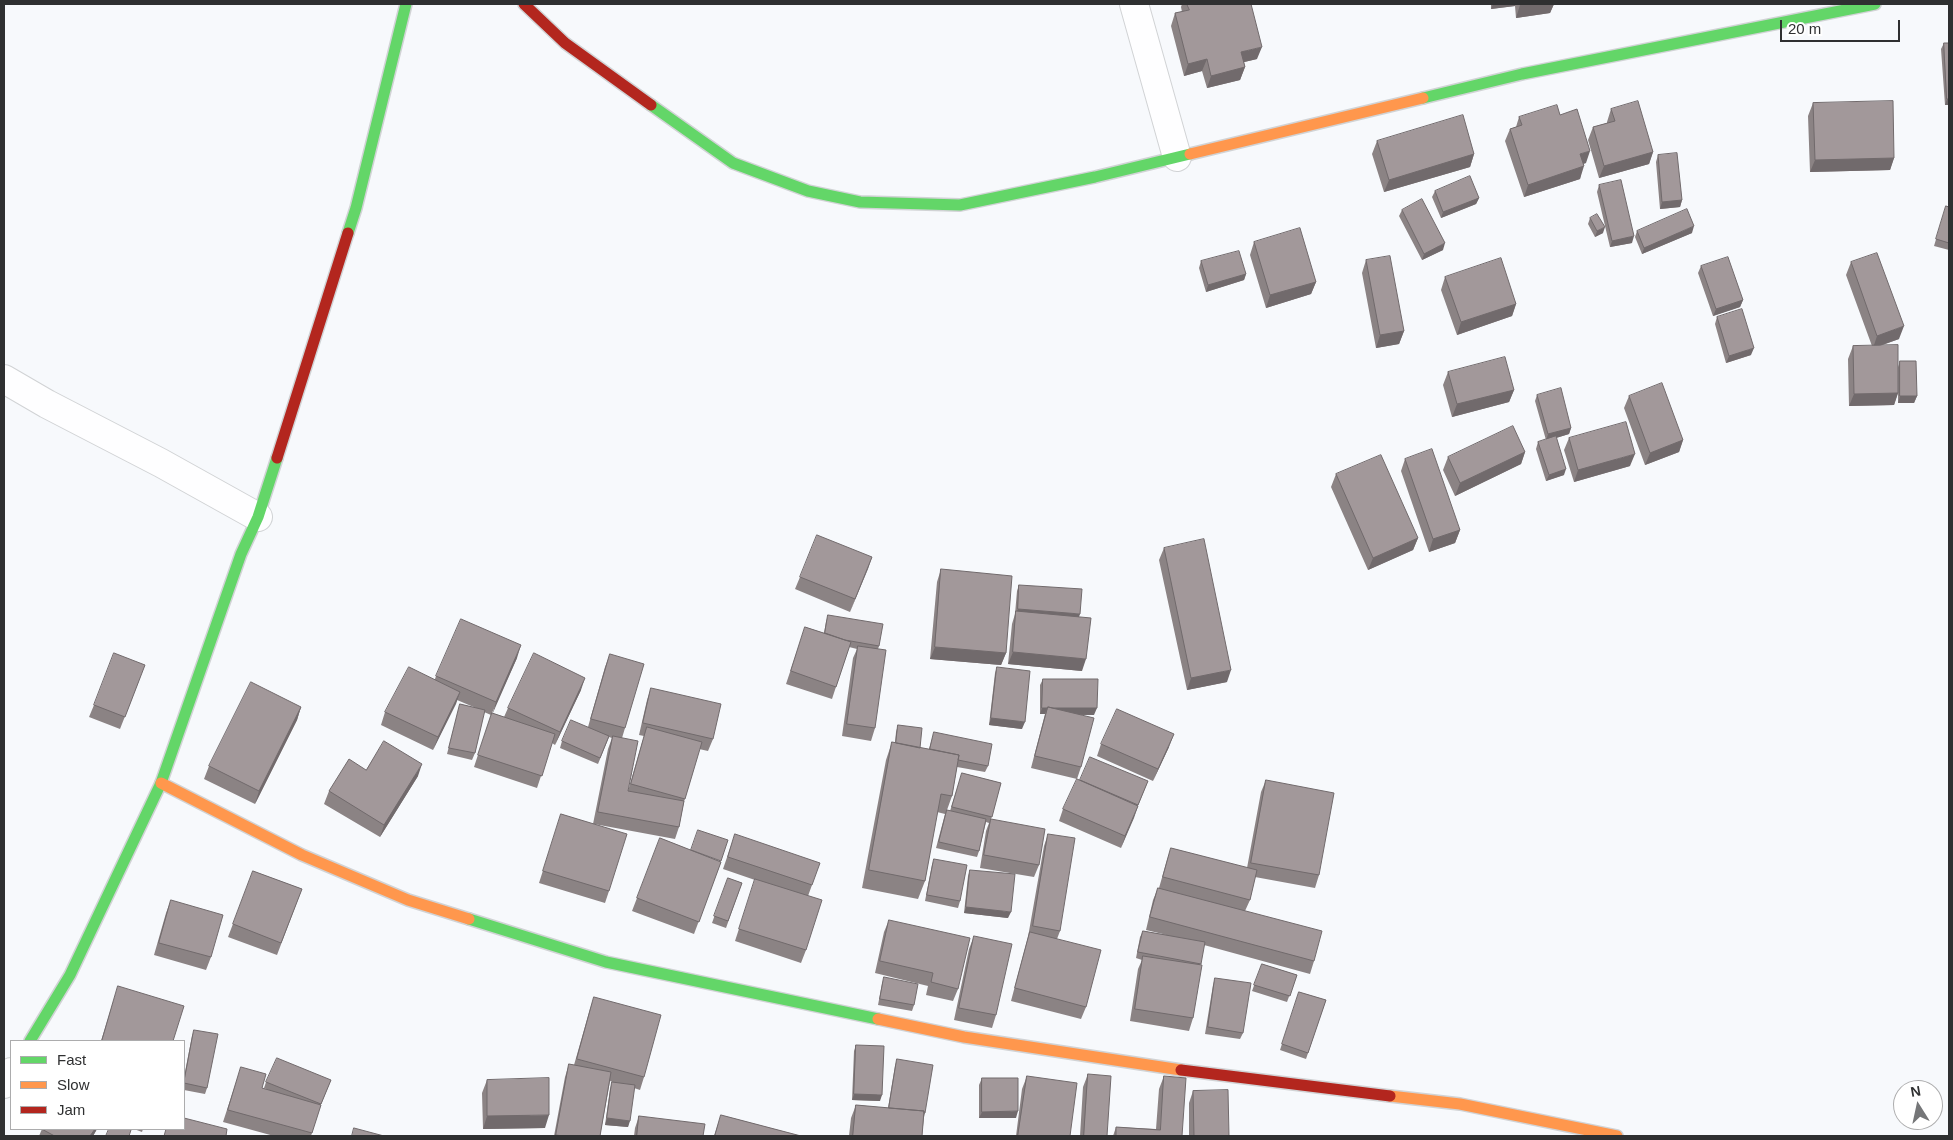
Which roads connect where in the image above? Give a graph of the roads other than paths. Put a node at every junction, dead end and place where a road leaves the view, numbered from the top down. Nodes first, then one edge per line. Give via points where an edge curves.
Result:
1 (406, 4) edge
2 (524, 4) edge
3 (1134, 4) edge
4 (1875, 4) edge
5 (1177, 157) junction
6 (4, 379) edge
7 (258, 517) junction
8 (161, 783) junction
9 (31, 1040) edge
10 (1617, 1136) edge

1 - 7 street via 356,208
2 - 5 street via 565,42 733,163 808,191 860,202 960,205
3 - 5 street
4 - 5 street via 1522,74
6 - 7 street
7 - 8 street via 241,554
8 - 9 street via 70,975
8 - 10 street via 302,855 408,900 606,962 964,1037 1181,1070 1460,1104

